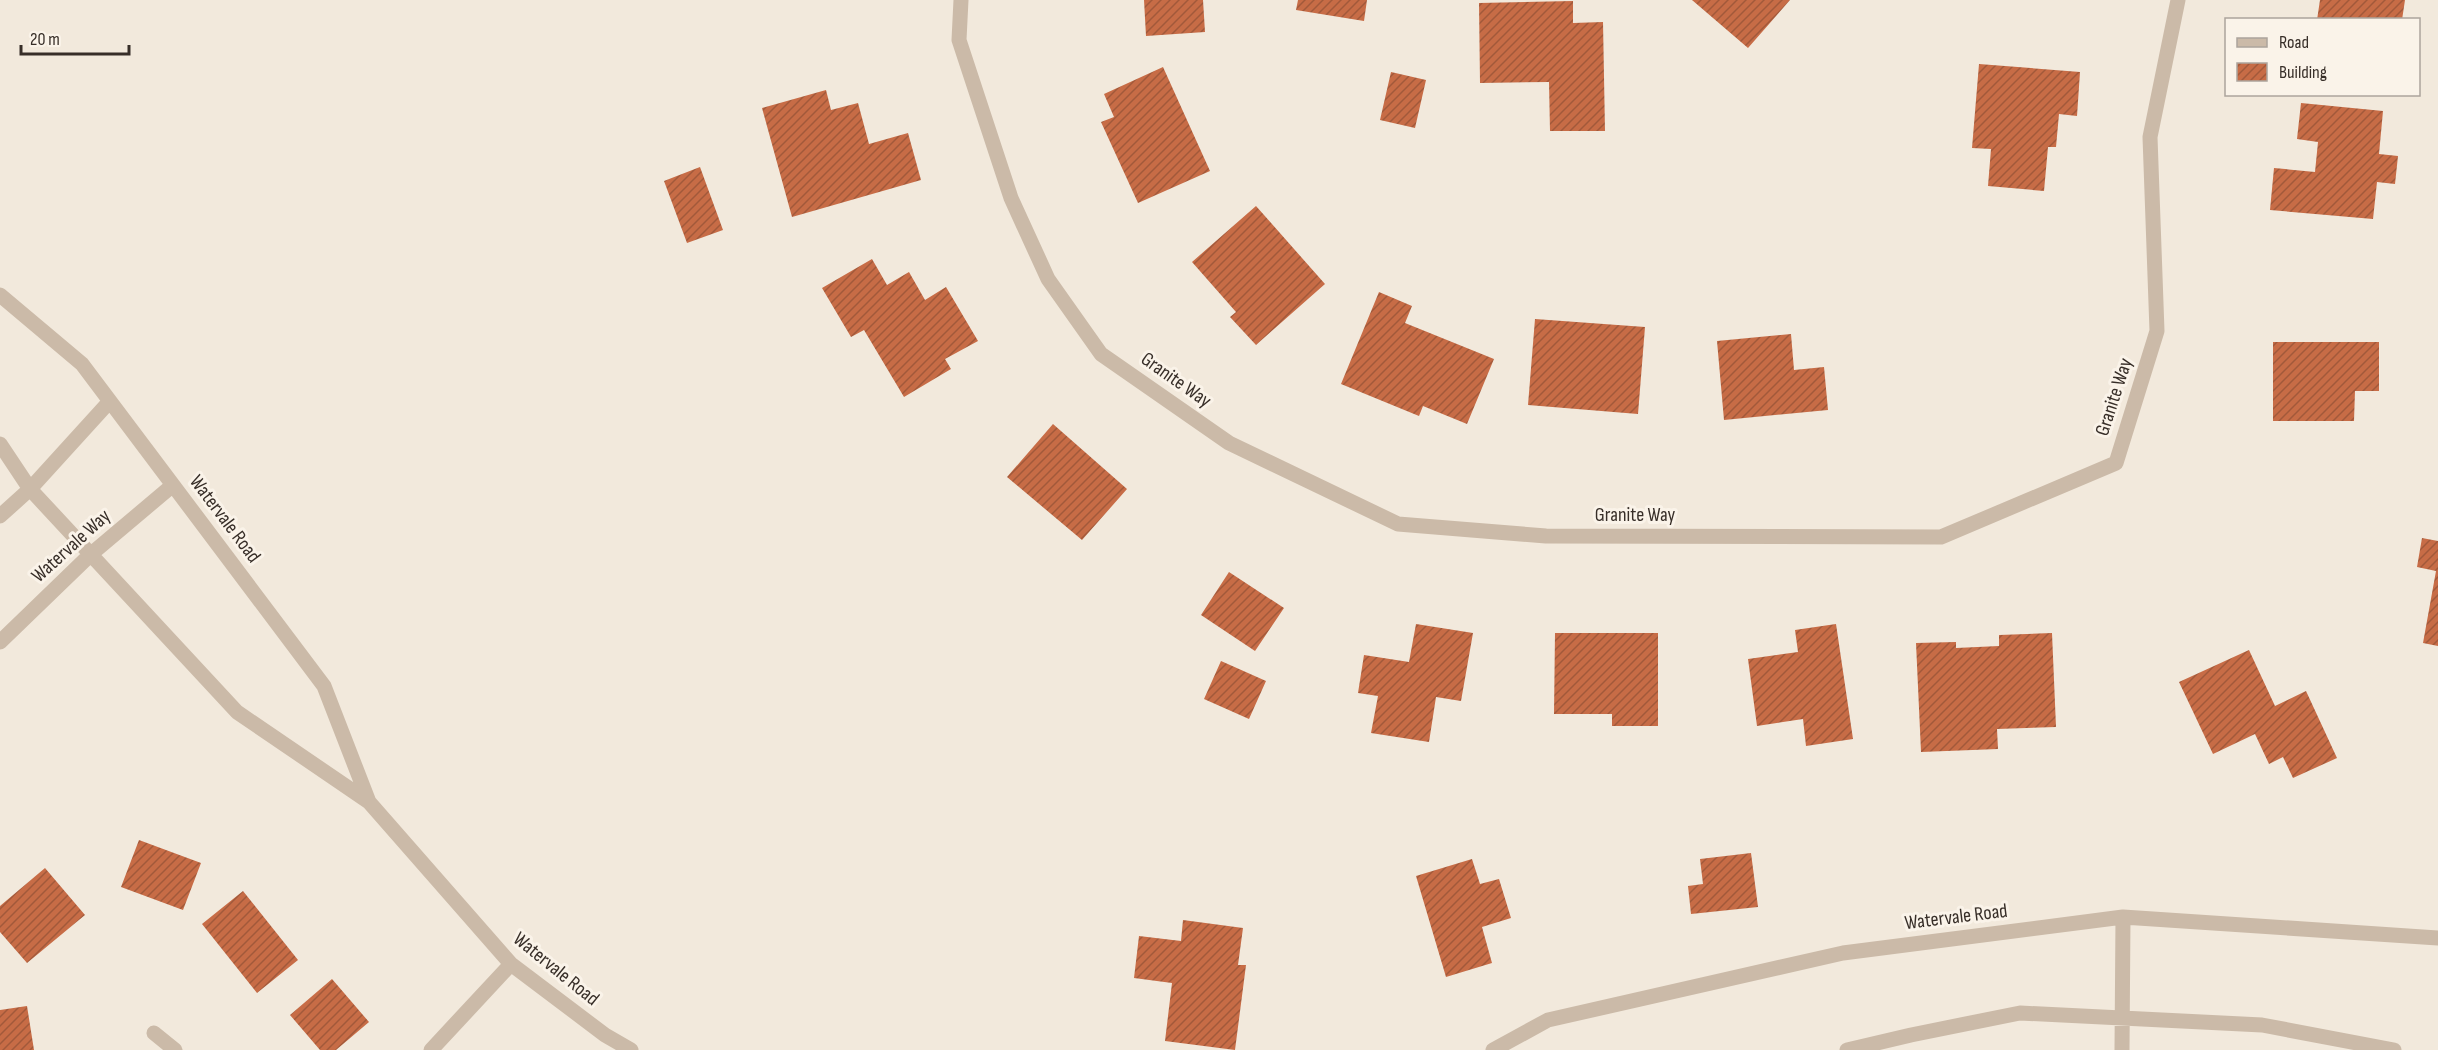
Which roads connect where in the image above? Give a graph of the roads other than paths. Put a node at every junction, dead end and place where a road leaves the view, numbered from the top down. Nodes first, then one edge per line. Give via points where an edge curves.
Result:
1 (961, 0) edge
2 (2178, 0) edge
3 (0, 295) edge
4 (110, 402) junction
5 (0, 444) edge
6 (173, 486) junction
7 (30, 489) junction
8 (0, 516) edge
9 (90, 555) junction
10 (0, 642) edge
11 (369, 802) junction
12 (2123, 917) junction
13 (2438, 938) edge
14 (511, 964) junction
15 (2122, 1019) junction
16 (154, 1033) dead end
17 (175, 1050) edge
18 (431, 1050) edge
19 (631, 1050) edge
20 (1493, 1050) edge
21 (1847, 1050) edge
22 (2122, 1050) edge
23 (2394, 1050) edge

1 - 2 street, Granite Way via 959,40 1011,198 1048,279 1101,354 1229,443 1398,524 1546,536 1941,537 2116,463 2157,331 2150,137
3 - 4 street, Watervale Road via 82,364
4 - 6 street, Watervale Road
4 - 7 street
5 - 7 street, Watervale Road
6 - 9 street, Watervale Way
6 - 11 street, Watervale Road via 324,686
7 - 8 street
7 - 9 street, Watervale Road
9 - 10 street, Watervale Way
9 - 11 street, Watervale Road via 237,712
11 - 14 street, Watervale Road
12 - 13 street, Watervale Road
12 - 15 street
12 - 20 street, Watervale Road via 1843,953 1548,1020
14 - 18 street
14 - 19 street, Watervale Road
15 - 21 street via 2020,1013
15 - 22 street
15 - 23 street via 2262,1025
16 - 17 street

